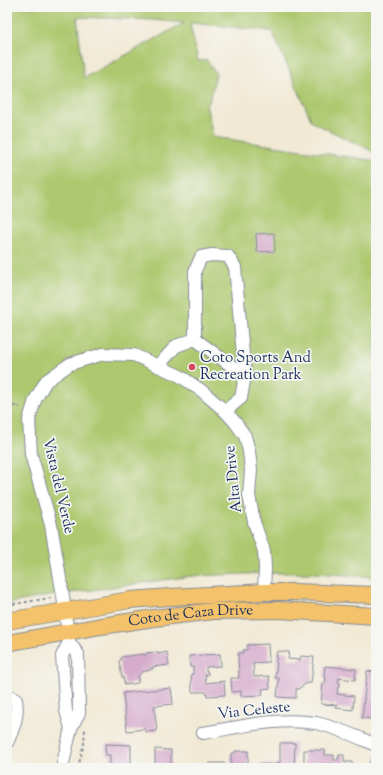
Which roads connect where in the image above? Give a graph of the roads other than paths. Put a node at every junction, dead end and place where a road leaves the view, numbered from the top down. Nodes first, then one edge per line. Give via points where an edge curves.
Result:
1 (195, 339) junction
2 (104, 354) joint
3 (158, 366) junction
4 (245, 376) junction
5 (225, 411) junction
6 (264, 592) junction
7 (376, 595) edge
8 (65, 611) junction
9 (376, 616) edge
10 (7, 621) edge
11 (68, 637) junction
12 (7, 643) edge
13 (8, 694) edge
14 (203, 733) dead end
15 (7, 743) edge
16 (376, 745) edge
17 (376, 763) edge
18 (62, 768) edge
19 (374, 768) edge

1 - 3 street via 176,346
1 - 4 street
1 - 4 street via 195,271 201,257 228,256 235,266
2 - 3 street, Alta Drive via 134,355
2 - 8 street, Vista del Verde via 70,364 46,381 35,400 29,420 31,454 51,525
3 - 5 street, Alta Drive via 180,376
4 - 5 street via 241,398
5 - 6 street, Alta Drive via 246,436 251,470 249,495 254,522 264,551
6 - 7 main road, Coto de Caza Drive
6 - 8 main road, Coto de Caza Drive via 130,600
8 - 10 main road, Coto de Caza Drive
8 - 11 street, Vista del Verde
9 - 11 main road, Coto de Caza Drive via 278,610 225,611 154,618
11 - 12 main road, Coto de Caza Drive
11 - 18 street, Vista del Verde via 62,656 66,711 71,728
13 - 15 street via 16,700 17,707 15,722
14 - 16 street, Via Celeste via 288,721 316,724 349,733
17 - 19 street

